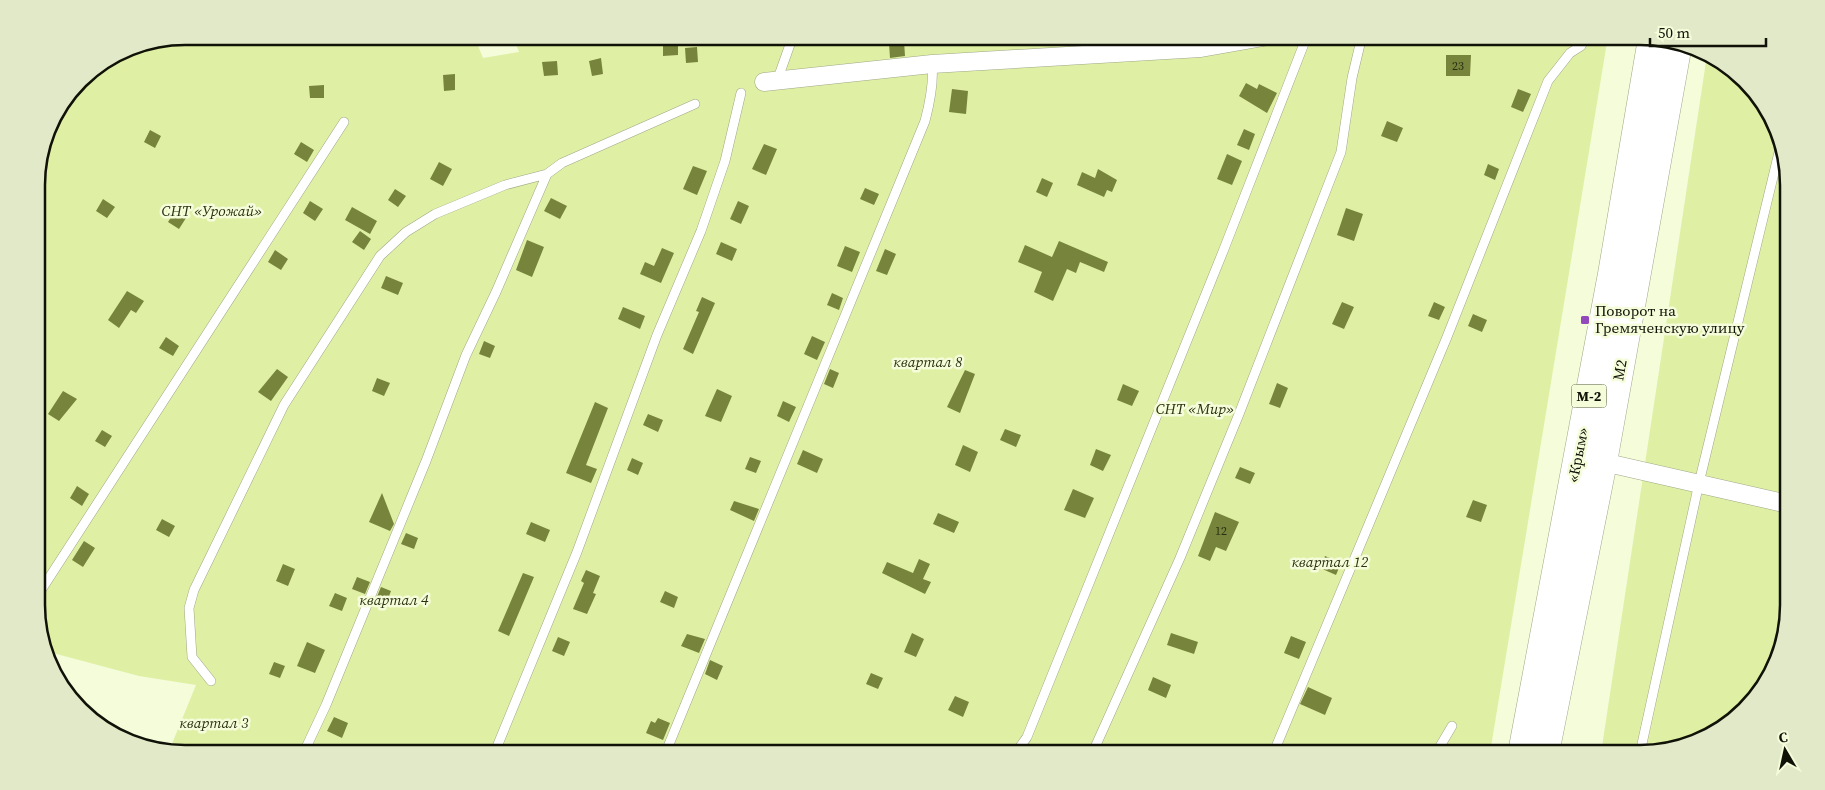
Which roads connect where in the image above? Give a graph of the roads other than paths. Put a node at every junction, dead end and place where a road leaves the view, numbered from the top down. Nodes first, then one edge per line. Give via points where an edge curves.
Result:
1 (788, 45) edge
2 (1163, 45) edge
3 (1303, 45) edge
4 (1360, 45) edge
5 (1582, 45) edge
6 (1651, 46) edge
7 (1677, 50) edge
8 (932, 64) junction
9 (770, 82) joint
10 (741, 93) dead end
11 (695, 104) dead end
12 (344, 122) dead end
13 (1777, 159) edge
14 (547, 174) junction
15 (1603, 462) junction
16 (1699, 483) junction
17 (1780, 502) edge
18 (45, 585) edge
19 (211, 681) dead end
20 (1452, 726) dead end
21 (307, 745) edge
22 (498, 745) edge
23 (669, 745) edge
24 (1021, 745) edge
25 (1096, 745) edge
26 (1277, 745) edge
27 (1441, 745) edge
28 (1524, 745) edge
29 (1547, 745) edge
30 (1642, 745) edge

1 - 9 lane
2 - 8 street
3 - 24 lane via 1224,249
4 - 25 lane via 1341,152 1180,558
5 - 26 lane via 1570,53 1548,81 1447,337
6 - 28 highway, «Крым» / М-2 via 1612,274
7 - 15 highway, М2
8 - 9 street
8 - 23 lane via 930,102 924,121
10 - 22 lane via 725,162 701,231 657,335 577,552
11 - 14 lane via 562,163
12 - 18 lane
13 - 16 lane
14 - 19 lane via 505,185 435,214 406,232 380,256 348,304 284,405 194,590 189,608 192,657
14 - 21 lane via 466,355 426,461
15 - 16 street
15 - 29 highway, М2
16 - 17 street
16 - 30 lane
20 - 27 lane

